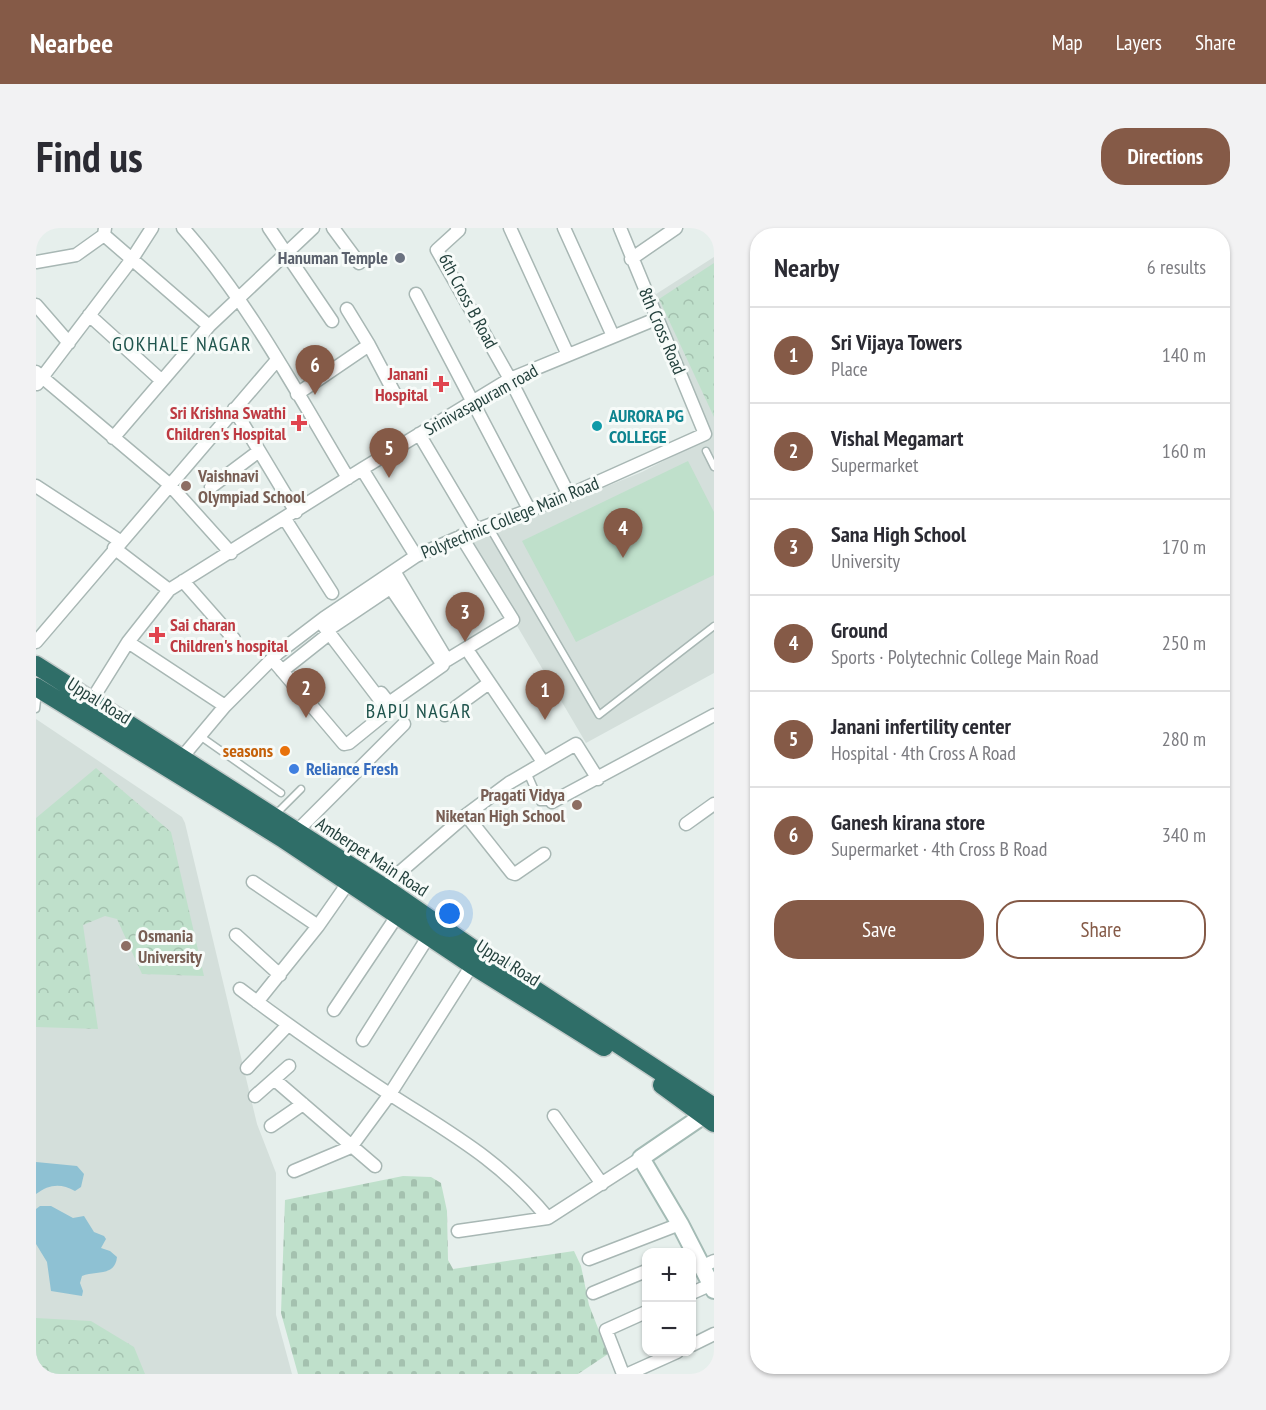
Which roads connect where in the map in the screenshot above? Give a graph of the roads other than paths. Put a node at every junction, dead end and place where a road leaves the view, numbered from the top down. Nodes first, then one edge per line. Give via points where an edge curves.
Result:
1 (152, 228) edge
2 (183, 228) edge
3 (269, 228) edge
4 (313, 228) edge
5 (333, 228) edge
6 (458, 228) edge
7 (510, 228) edge
8 (564, 228) edge
9 (620, 228) edge
10 (676, 228) edge
11 (105, 231) edge
12 (285, 252) junction
13 (132, 259) junction
14 (631, 260) junction
15 (36, 262) edge
16 (359, 263) dead end
17 (416, 294) dead end
18 (236, 298) junction
19 (36, 305) edge
20 (347, 309) dead end
21 (89, 315) junction
22 (656, 319) junction
23 (332, 321) dead end
24 (209, 326) junction
25 (614, 336) junction
26 (69, 343) junction
27 (369, 345) junction
28 (568, 355) junction
29 (277, 360) junction
30 (38, 379) edge
31 (510, 380) junction
32 (162, 381) junction
33 (297, 394) junction
34 (396, 396) dead end
35 (473, 401) junction
36 (234, 409) junction
37 (419, 434) junction
38 (705, 434) joint
39 (113, 438) junction
40 (259, 451) junction
41 (706, 451) dead end
42 (714, 467) edge
43 (362, 469) junction
44 (348, 478) junction
45 (169, 484) junction
46 (36, 486) edge
47 (211, 487) dead end
48 (569, 495) junction
49 (530, 511) junction
50 (291, 515) junction
51 (488, 525) junction
52 (476, 530) junction
53 (461, 536) junction
54 (117, 545) junction
55 (231, 553) junction
56 (416, 556) junction
57 (389, 579) junction
58 (183, 581) junction
59 (169, 590) junction
60 (332, 593) dead end
61 (326, 625) junction
62 (714, 626) edge
63 (234, 639) dead end
64 (36, 642) edge
65 (128, 642) junction
66 (470, 654) dead end
67 (272, 659) junction
68 (36, 665) edge
69 (282, 671) junction
70 (489, 683) junction
71 (38, 688) edge
72 (225, 706) junction
73 (87, 708) junction
74 (36, 709) edge
75 (446, 715) dead end
76 (714, 715) edge
77 (404, 724) dead end
78 (199, 736) junction
79 (543, 762) junction
80 (176, 765) junction
81 (527, 772) junction
82 (597, 779) junction
83 (301, 789) dead end
84 (281, 793) dead end
85 (552, 802) joint
86 (714, 804) edge
87 (466, 815) junction
88 (273, 818) junction
89 (686, 824) dead end
90 (295, 832) junction
91 (544, 854) dead end
92 (253, 882) dead end
93 (348, 883) junction
94 (377, 892) junction
95 (397, 916) junction
96 (318, 926) junction
97 (236, 935) dead end
98 (428, 937) junction
99 (472, 965) junction
100 (280, 975) junction
101 (240, 989) dead end
102 (257, 1002) junction
103 (334, 1010) dead end
104 (287, 1026) junction
105 (363, 1040) dead end
106 (289, 1066) dead end
107 (247, 1068) dead end
108 (275, 1080) junction
109 (390, 1094) junction
110 (255, 1096) dead end
111 (303, 1104) junction
112 (711, 1115) edge
113 (554, 1116) dead end
114 (271, 1126) dead end
115 (351, 1148) junction
116 (641, 1158) junction
117 (375, 1166) dead end
118 (294, 1171) dead end
119 (602, 1184) junction
120 (548, 1218) junction
121 (680, 1224) junction
122 (458, 1231) dead end
123 (691, 1248) edge
124 (589, 1259) dead end
125 (708, 1263) edge
126 (642, 1273) edge
127 (713, 1287) edge
128 (696, 1292) edge
129 (593, 1293) dead end
130 (642, 1314) edge
131 (714, 1335) edge
132 (696, 1343) edge
133 (668, 1356) edge
134 (623, 1374) edge
135 (628, 1374) edge

1 - 13 street
2 - 18 street
3 - 12 street
4 - 12 street
5 - 16 street
6 - 31 street, 6th Cross B Road via 437,250
7 - 28 street
8 - 25 street
9 - 14 street, 8th Cross Road
10 - 14 street
11 - 13 street
11 - 15 street via 76,255
12 - 18 street
12 - 23 street
13 - 21 street
13 - 24 street
14 - 22 street, 8th Cross Road
17 - 35 street
18 - 24 street
18 - 29 street
19 - 26 street
20 - 27 street
21 - 26 street
21 - 32 street
22 - 25 street, Srinivasapuram road
22 - 38 street, 8th Cross Road
24 - 32 street
25 - 28 street, Srinivasapuram road
26 - 30 street
27 - 33 street
27 - 34 street
28 - 31 street, Srinivasapuram road
29 - 33 street
29 - 36 street
30 - 39 street
31 - 35 street, Srinivasapuram road
31 - 48 street
32 - 39 street
33 - 44 street
35 - 37 street, Srinivasapuram road
35 - 49 street
36 - 40 street
36 - 45 street
37 - 43 street, Srinivasapuram road
37 - 52 street
38 - 48 street, Polytechnic College Main Road
39 - 45 street
40 - 47 street
40 - 50 street
41 - 42 lane
43 - 44 street, Srinivasapuram road
43 - 56 street
44 - 50 street, Srinivasapuram road
45 - 54 street
45 - 55 street
46 - 54 street
48 - 49 street, Polytechnic College Main Road
49 - 51 street, Polytechnic College Main Road
50 - 55 street, Srinivasapuram road
50 - 60 street
51 - 52 street, Polytechnic College Main Road
51 - 62 lane via 599,715
52 - 53 street, Polytechnic College Main Road
53 - 56 street, Polytechnic College Main Road
53 - 57 street via 513,620 447,660
54 - 59 street
54 - 64 street
55 - 58 street, Srinivasapuram road
56 - 57 street, Polytechnic College Main Road
57 - 61 street, Polytechnic College Main Road
57 - 61 street via 443,665 389,703
58 - 59 street, Srinivasapuram road
58 - 63 street
59 - 65 street, Srinivasapuram road
61 - 67 street, Polytechnic College Main Road
61 - 69 street
61 - 69 street via 387,709 386,713 344,744
65 - 72 street
65 - 73 street, Srinivasapuram road
66 - 70 street
67 - 69 street
67 - 72 street, Polytechnic College Main Road
68 - 73 highway, Amberpet Main Road
70 - 75 street
70 - 79 street
71 - 73 highway, Uppal Road
71 - 74 lane
72 - 78 street, Polytechnic College Main Road
73 - 80 highway, Amberpet Main Road
76 - 82 street
77 - 90 street
78 - 80 street, Polytechnic College Main Road
78 - 84 lane
79 - 81 street
79 - 82 street via 576,744
80 - 88 highway, Amberpet Main Road
80 - 93 highway, Uppal Road
81 - 85 lane via 540,801
81 - 87 street
82 - 85 street
83 - 88 lane
86 - 89 street
87 - 91 street via 512,873
87 - 94 street
88 - 90 highway, Amberpet Main Road
90 - 94 highway, Amberpet Main Road
92 - 96 street
93 - 94 highway, Uppal Road
93 - 96 street
94 - 95 highway, Uppal Road
94 - 112 highway, Amberpet Main Road
95 - 98 highway, Uppal Road
95 - 103 street
96 - 100 street
97 - 100 street
98 - 99 highway, Uppal Road
98 - 105 street
99 - 109 street
99 - 112 highway, Uppal Road
100 - 102 street
101 - 102 street
102 - 104 street
104 - 107 street
104 - 109 street
106 - 108 street
108 - 110 street
108 - 111 street
109 - 115 street
109 - 120 street via 482,1152 522,1187
111 - 114 street
111 - 115 street
112 - 116 street
113 - 119 street
115 - 117 street
115 - 118 street
116 - 119 street
116 - 121 street
119 - 120 street
120 - 122 street
121 - 123 street
121 - 124 street
125 - 127 street
126 - 129 street
127 - 128 street
130 - 134 street via 606,1330
131 - 132 street
133 - 135 street

